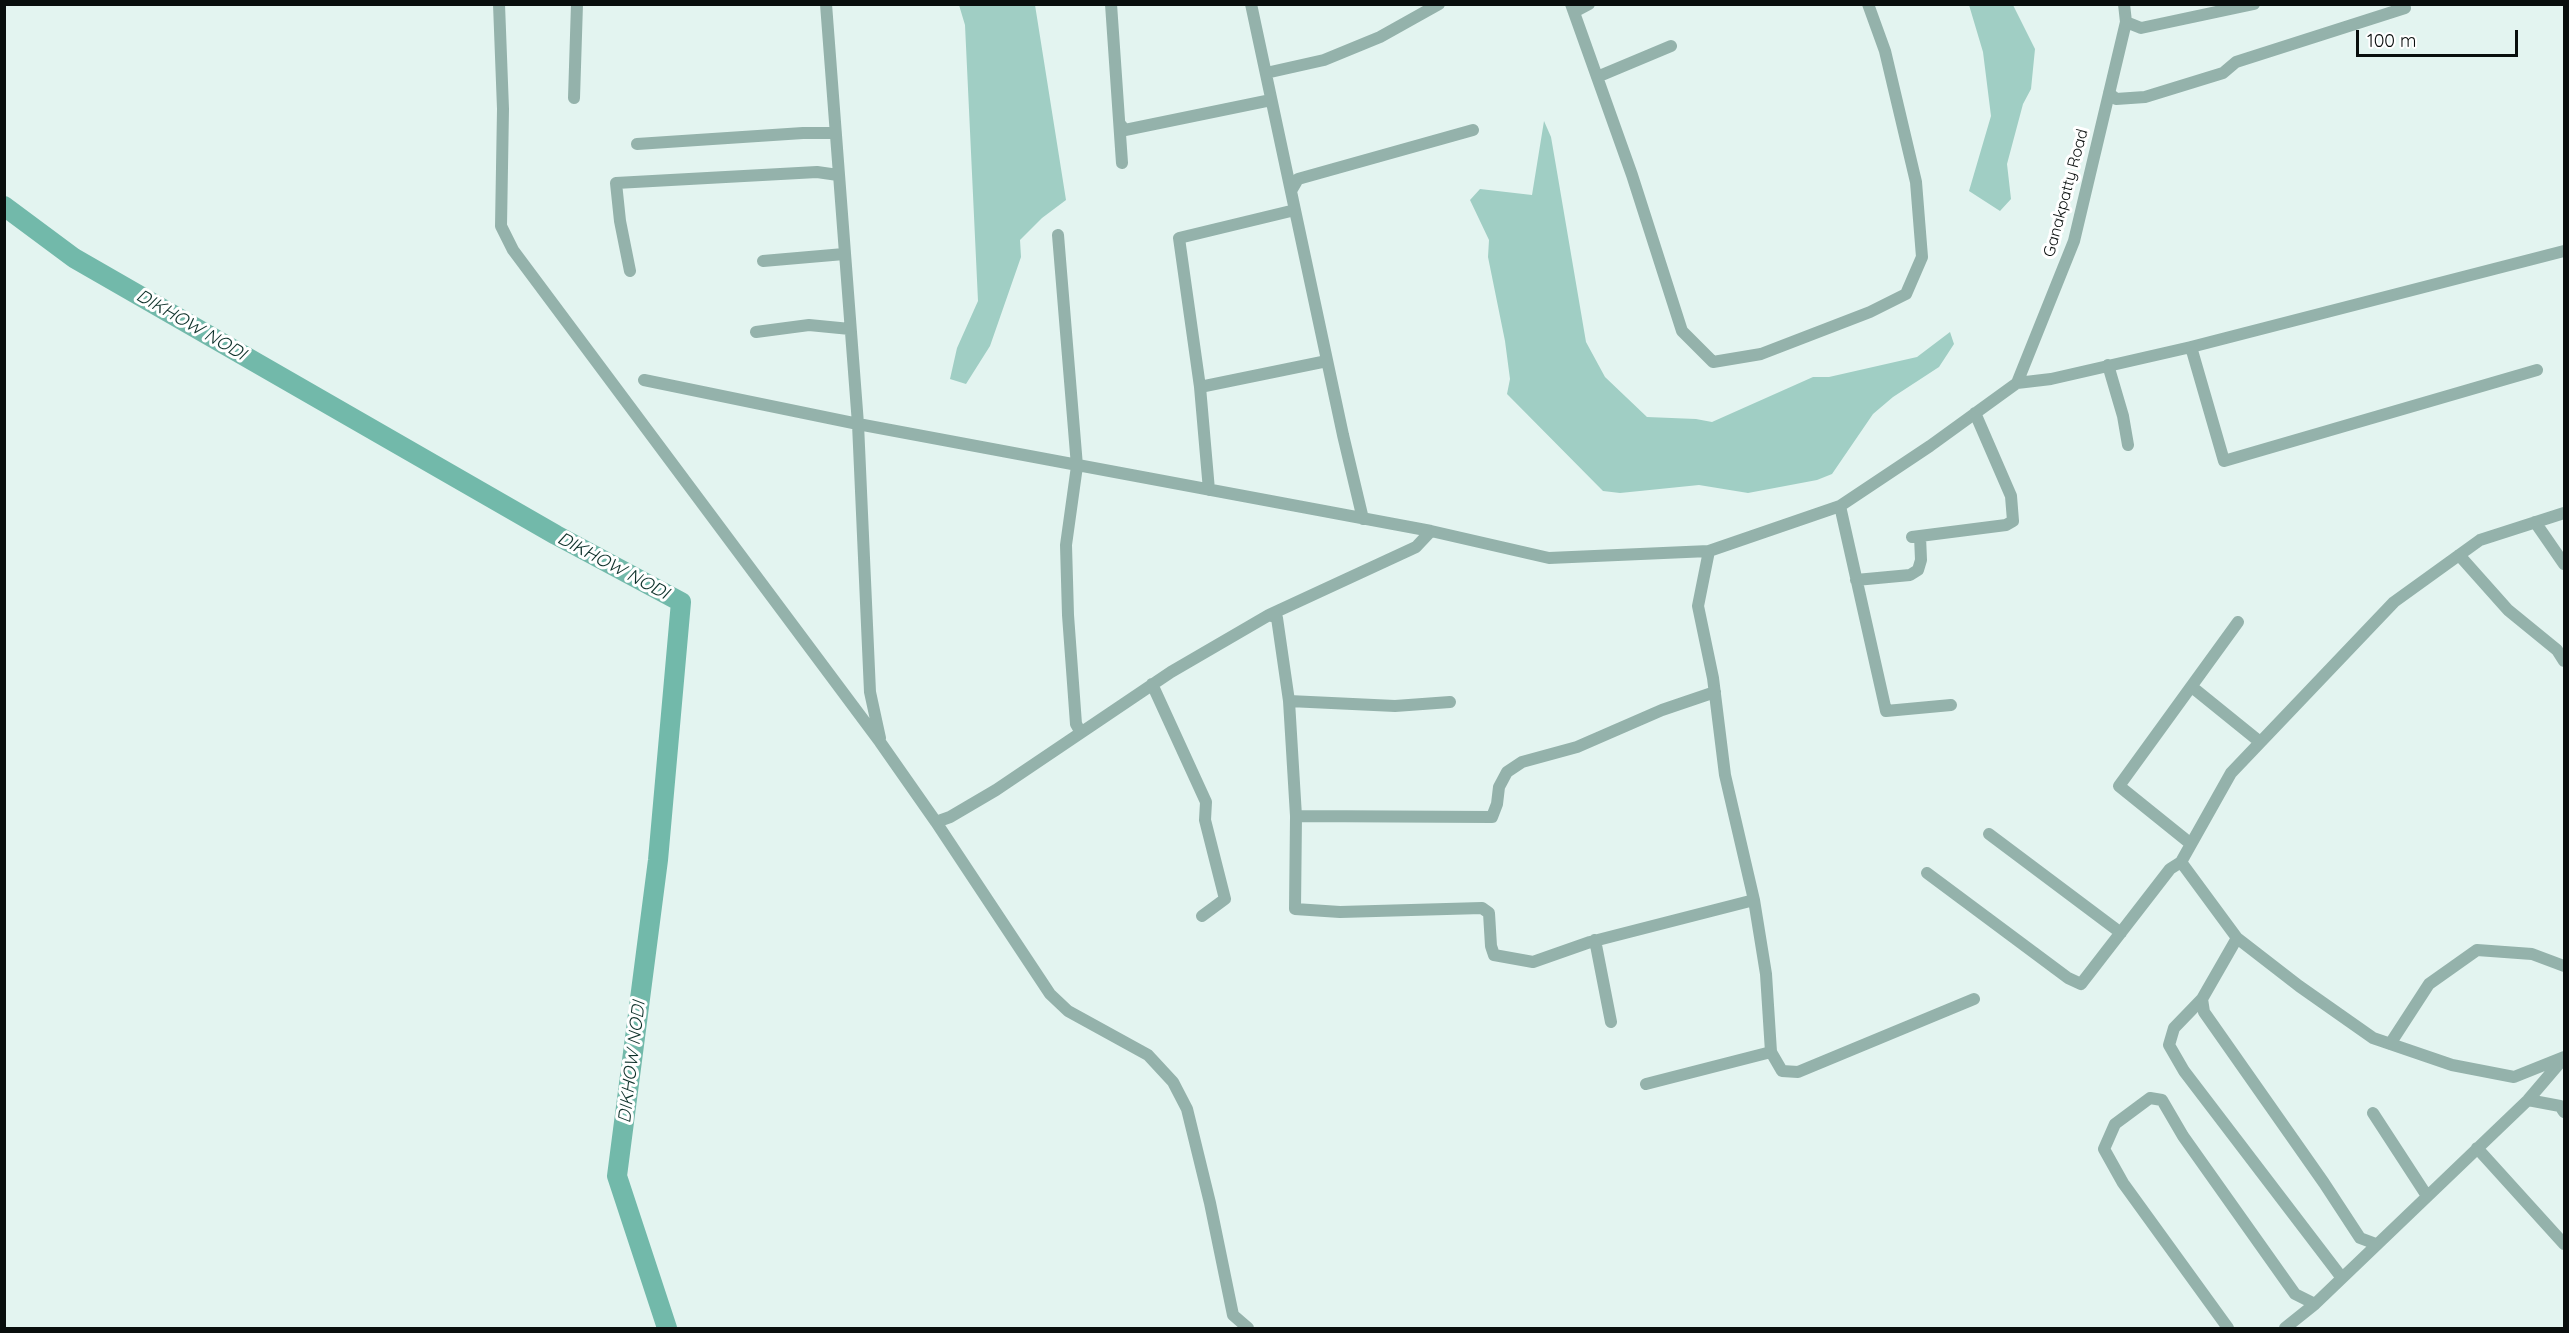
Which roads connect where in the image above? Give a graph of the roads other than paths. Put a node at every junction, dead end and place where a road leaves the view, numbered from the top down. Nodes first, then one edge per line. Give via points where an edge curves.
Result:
1 (499, 4) edge
2 (577, 4) edge
3 (826, 4) edge
4 (1111, 4) edge
5 (1251, 4) edge
6 (1439, 4) edge
7 (1589, 4) edge
8 (1868, 4) edge
9 (2124, 4) edge
10 (2254, 4) edge
11 (1572, 8) edge
12 (2405, 8) dead end
13 (2126, 22) junction
14 (1671, 46) dead end
15 (1266, 73) junction
16 (1597, 77) junction
17 (2109, 93) junction
18 (574, 98) dead end
19 (1271, 100) junction
20 (1120, 124) junction
21 (1473, 130) dead end
22 (835, 134) junction
23 (637, 144) dead end
24 (1122, 163) dead end
25 (838, 175) junction
26 (1291, 191) junction
27 (1295, 210) junction
28 (1058, 235) dead end
29 (2565, 251) edge
30 (844, 254) junction
31 (764, 261) dead end
32 (630, 271) dead end
33 (850, 329) junction
34 (756, 332) dead end
35 (2191, 346) junction
36 (1327, 361) junction
37 (2108, 365) junction
38 (2537, 370) dead end
39 (644, 380) dead end
40 (2017, 383) junction
41 (1200, 387) junction
42 (1976, 413) junction
43 (858, 424) junction
44 (2128, 445) dead end
45 (1077, 466) junction
46 (1209, 490) junction
47 (1839, 506) junction
48 (2565, 513) edge
49 (1363, 519) junction
50 (2535, 522) junction
51 (1431, 531) junction
52 (1709, 551) junction
53 (2460, 555) junction
54 (2565, 564) edge
55 (1856, 580) junction
56 (1269, 615) junction
57 (2238, 622) dead end
58 (2561, 646) edge
59 (2565, 661) edge
60 (1152, 684) junction
61 (2192, 687) junction
62 (1715, 692) junction
63 (1289, 701) junction
64 (1450, 702) dead end
65 (1951, 705) dead end
66 (1080, 731) junction
67 (880, 742) junction
68 (2260, 742) junction
69 (1296, 816) junction
70 (936, 822) junction
71 (1989, 834) dead end
72 (2191, 844) junction
73 (2181, 862) junction
74 (1927, 873) dead end
75 (1754, 900) junction
76 (1202, 916) dead end
77 (2121, 933) junction
78 (2237, 938) junction
79 (1595, 940) junction
80 (2565, 966) edge
81 (1974, 999) dead end
82 (2202, 999) junction
83 (1611, 1022) dead end
84 (2390, 1044) junction
85 (1771, 1052) junction
86 (2564, 1058) edge
87 (1646, 1084) dead end
88 (2528, 1100) junction
89 (2565, 1112) edge
90 (2373, 1113) dead end
91 (2477, 1148) junction
92 (2427, 1196) junction
93 (2565, 1244) edge
94 (2376, 1245) junction
95 (2342, 1278) junction
96 (2315, 1304) junction
97 (1248, 1329) edge
98 (2228, 1329) edge
99 (2285, 1329) edge

1 - 67 street via 503,109 501,226 513,250
2 - 18 street
3 - 22 street
4 - 20 street
5 - 15 street
6 - 15 street via 1380,38 1324,60
7 - 11 street
8 - 16 street via 1885,51 1916,182 1922,257 1906,294 1761,354 1713,362 1682,331
9 - 13 street, Ganakpatty Road
10 - 13 street via 2140,28
11 - 16 street
12 - 17 street via 2236,62 2223,73 2145,97 2116,99
13 - 17 street, Ganakpatty Road
14 - 16 street
15 - 19 street
17 - 40 street, Ganakpatty Road via 2074,241
19 - 20 street via 1125,129
19 - 26 street
20 - 24 street
21 - 26 street via 1298,179
22 - 23 street
22 - 25 street
25 - 30 street
25 - 32 street via 817,172 616,183
26 - 27 street
27 - 36 street
27 - 41 street via 1179,238
28 - 45 street
29 - 35 street
30 - 31 street
30 - 33 street
33 - 34 street via 809,326
33 - 43 street
35 - 37 street
35 - 38 street via 2224,461
36 - 41 street
36 - 49 street
37 - 40 street
37 - 44 street
39 - 43 street
40 - 42 street
41 - 46 street
42 - 47 street
42 - 55 street via 2011,496 2013,521 1916,537 1922,560 1918,570 1910,575
43 - 45 street
43 - 67 street via 870,692
45 - 46 street
45 - 66 street via 1066,545 1075,713
46 - 49 street
47 - 52 street
47 - 55 street
48 - 50 street
49 - 51 street
50 - 53 street via 2480,540
50 - 54 street
51 - 52 street via 1549,558
51 - 56 street via 1416,548
52 - 62 street via 1698,606
53 - 58 street via 2508,610
53 - 68 street via 2394,602
55 - 65 street via 1886,711
56 - 60 street
56 - 63 street via 1277,618
57 - 61 street
58 - 59 street
60 - 66 street
60 - 76 street via 1206,802 1205,820 1225,899
61 - 68 street
61 - 72 street via 2119,786
62 - 69 street via 1577,747 1522,762 1507,771 1492,817
62 - 75 street via 1725,775
63 - 64 street via 1395,706
63 - 69 street
66 - 70 street via 996,790
67 - 70 street
68 - 72 street via 2231,773
69 - 79 street via 1295,909 1340,912 1482,908 1489,913 1494,955 1533,962
70 - 97 street via 1050,994 1068,1011 1148,1055 1173,1082 1187,1109 1233,1315
71 - 77 street
72 - 73 street
73 - 77 street via 2170,869
73 - 78 street
74 - 77 street via 2081,984
75 - 79 street
75 - 85 street via 1766,974
78 - 82 street
78 - 84 street via 2373,1038
79 - 83 street
80 - 84 street via 2532,954 2477,950 2429,984
81 - 85 street via 1798,1072 1782,1071
82 - 94 street via 2204,1012 2360,1238
82 - 95 street via 2174,1028 2169,1045 2184,1071
84 - 86 street via 2452,1065 2514,1077
85 - 87 street
86 - 88 street
88 - 89 street via 2559,1106
88 - 91 street
90 - 92 street
91 - 92 street
91 - 93 street
92 - 94 street
94 - 95 street
95 - 96 street
96 - 98 street via 2295,1294 2183,1136 2162,1100 2150,1098 2115,1124 2104,1149 2123,1183
96 - 99 street

